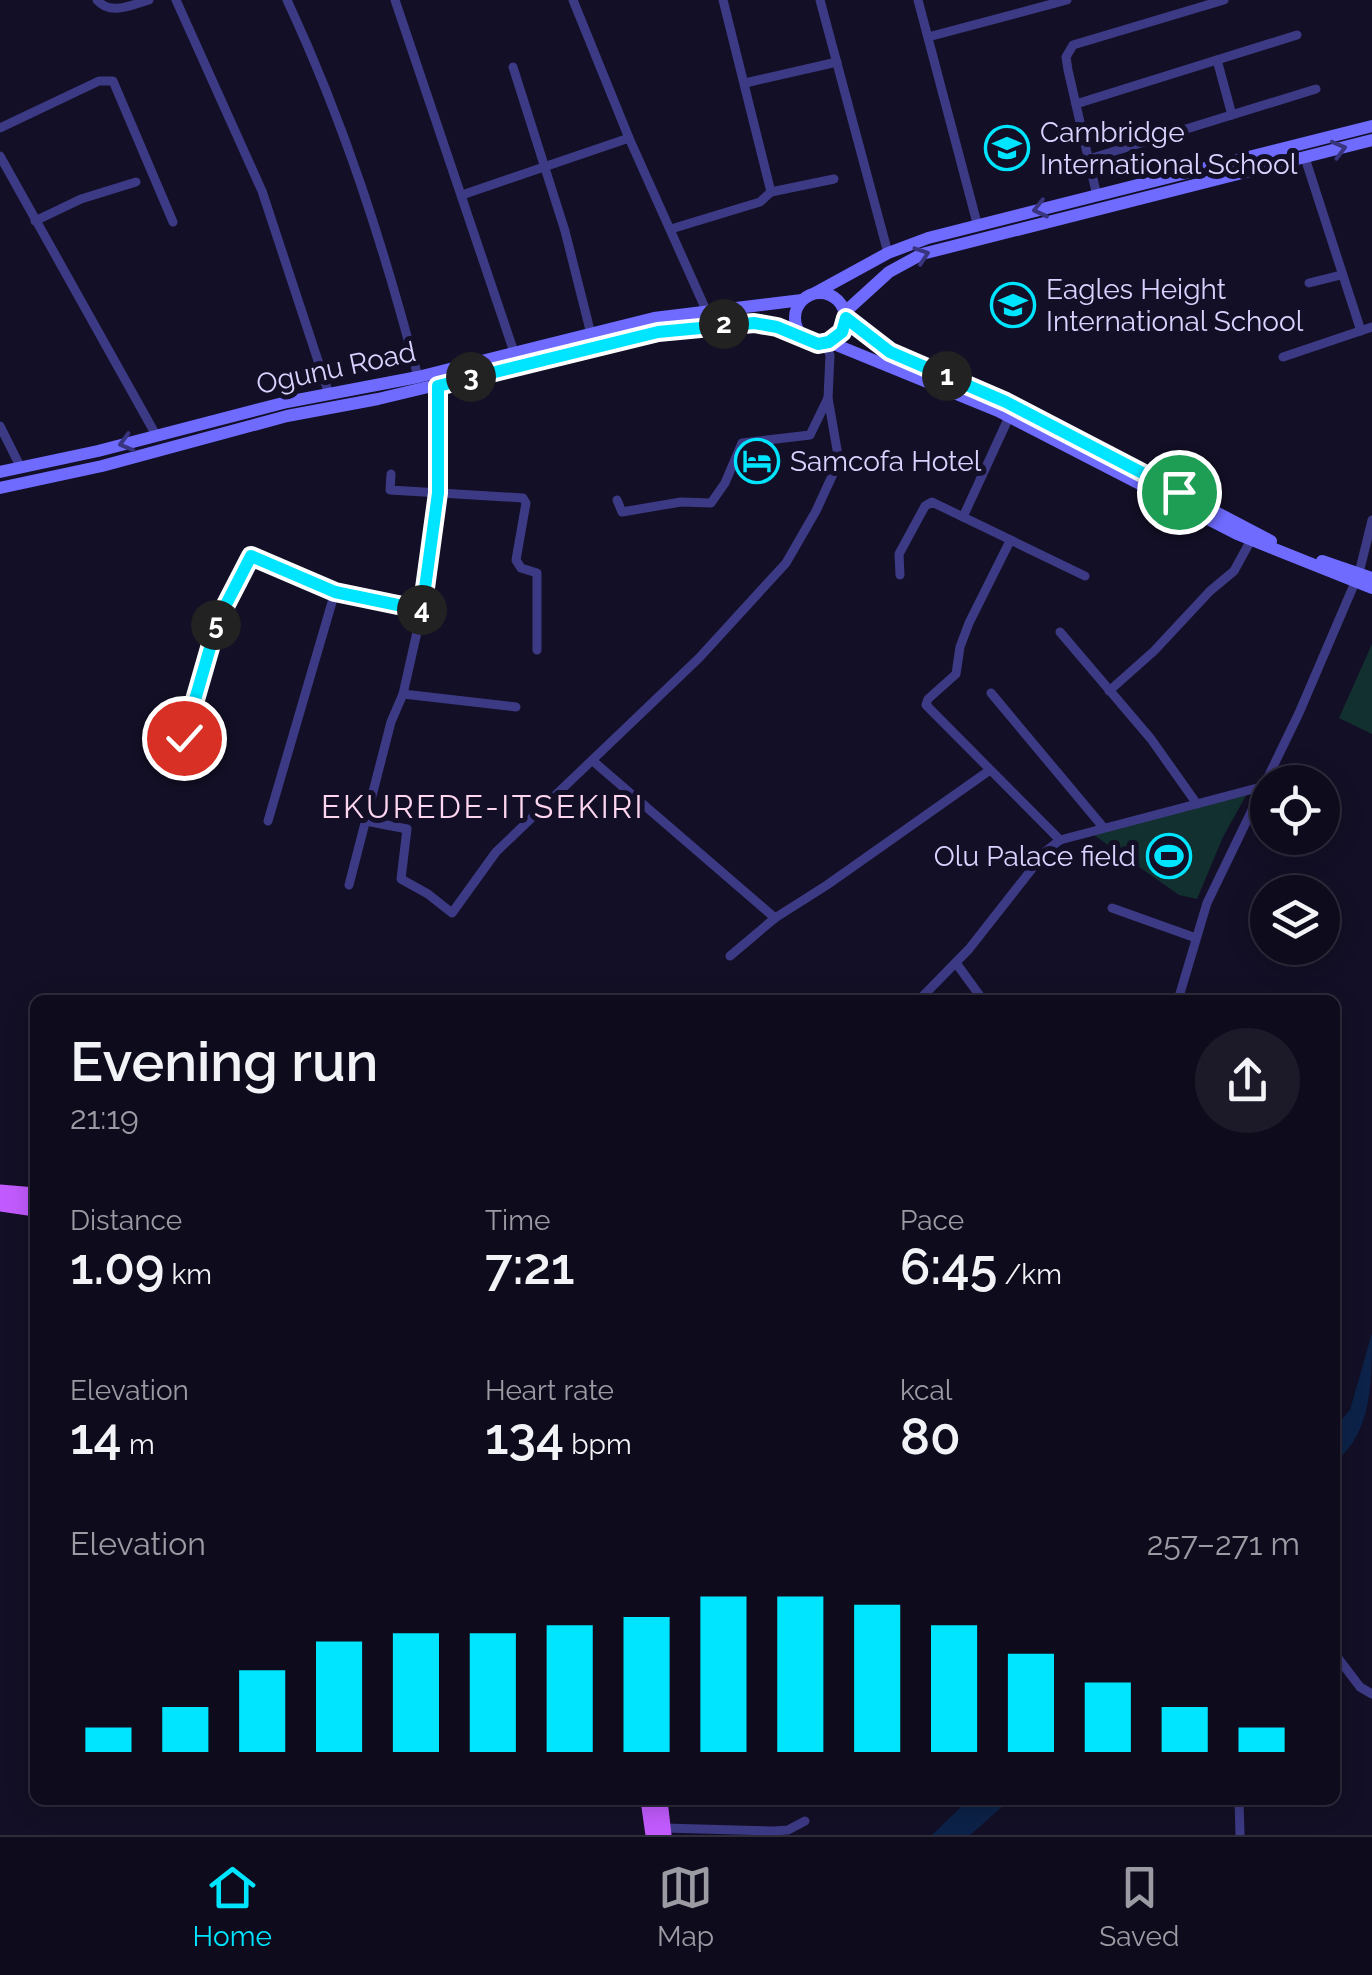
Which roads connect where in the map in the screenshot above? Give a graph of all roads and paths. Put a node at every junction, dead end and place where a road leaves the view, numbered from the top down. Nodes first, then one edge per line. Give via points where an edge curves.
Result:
1 (97, 0) edge
2 (149, 0) edge
3 (176, 0) edge
4 (288, 0) edge
5 (395, 0) edge
6 (573, 0) edge
7 (723, 0) edge
8 (820, 0) edge
9 (918, 0) edge
10 (1066, 0) edge
11 (1224, 0) edge
12 (1297, 35) dead end
13 (928, 37) junction
14 (1216, 60) junction
15 (836, 62) junction
16 (513, 67) dead end
17 (745, 83) junction
18 (1316, 89) dead end
19 (1076, 104) junction
20 (1232, 115) junction
21 (1372, 126) edge
22 (0, 128) edge
23 (628, 138) junction
24 (1372, 140) edge
25 (0, 156) edge
26 (1305, 158) junction
27 (1088, 159) junction
28 (545, 168) junction
29 (834, 179) dead end
30 (136, 182) dead end
31 (771, 192) junction
32 (462, 195) junction
33 (1097, 196) junction
34 (35, 221) junction
35 (174, 222) dead end
36 (977, 223) junction
37 (670, 228) junction
38 (888, 253) junction
39 (1342, 275) junction
40 (1309, 283) dead end
41 (809, 296) junction
42 (706, 310) junction
43 (846, 315) junction
44 (1372, 327) edge
45 (1361, 330) junction
46 (591, 334) junction
47 (801, 335) junction
48 (827, 343) junction
49 (514, 352) junction
50 (1283, 356) dead end
51 (477, 368) junction
52 (418, 377) junction
53 (438, 386) junction
54 (330, 394) junction
55 (828, 398) junction
56 (1009, 417) junction
57 (0, 426) edge
58 (156, 434) junction
59 (22, 468) junction
60 (0, 472) edge
61 (391, 474) dead end
62 (0, 488) edge
63 (438, 493) junction
64 (617, 500) dead end
65 (964, 517) junction
66 (1372, 520) edge
67 (1251, 540) junction
68 (1010, 542) junction
69 (900, 575) dead end
70 (1085, 576) dead end
71 (1361, 577) edge
72 (1372, 588) edge
73 (335, 592) junction
74 (422, 610) junction
75 (1060, 632) dead end
76 (537, 650) dead end
77 (1109, 691) junction
78 (403, 694) junction
79 (991, 694) dead end
80 (516, 707) dead end
81 (593, 761) junction
82 (1272, 765) edge
83 (990, 770) junction
84 (172, 775) dead end
85 (1250, 790) edge
86 (1197, 804) junction
87 (1250, 811) edge
88 (268, 821) dead end
89 (366, 821) junction
90 (1103, 827) junction
91 (1060, 840) junction
92 (349, 885) dead end
93 (1112, 908) dead end
94 (776, 918) junction
95 (1196, 938) junction
96 (730, 956) dead end
97 (956, 963) junction
98 (923, 995) edge
99 (979, 995) edge
100 (1179, 995) edge
101 (0, 1192) edge
102 (30, 1195) edge
103 (0, 1204) edge
104 (30, 1208) edge
105 (1340, 1661) edge
106 (1372, 1694) edge
107 (650, 1805) edge
108 (660, 1805) edge
109 (1239, 1805) edge
110 (805, 1822) dead end
111 (660, 1833) edge
112 (1240, 1835) edge

1 - 2 street via 113,10
3 - 54 street via 262,191
4 - 52 street via 368,198
5 - 32 street
6 - 23 street
7 - 17 street
8 - 15 street
9 - 13 street
10 - 13 street
11 - 19 street via 1073,45 1066,57
12 - 14 street
13 - 36 street
14 - 19 street
14 - 20 street
15 - 17 street
15 - 38 street
16 - 28 street
17 - 31 street
18 - 20 street
19 - 27 street
20 - 27 street
21 - 33 main road
22 - 35 street via 113,81
23 - 28 street
23 - 37 street
26 -> 24 main road
25 - 34 street
26 - 39 street
43 -> 26 main road via 888,272 922,254
27 - 33 street
28 - 32 street
28 - 46 street
29 - 31 street
30 - 34 street
31 - 37 street via 760,202
32 - 49 street
33 -> 36 main road
34 - 58 street
36 - 38 main road
37 - 42 street
38 - 41 main road
39 - 40 street
39 - 45 street
41 - 42 main road, Ogunu Road
41 - 43 main road via 834,297
41 - 47 main road via 795,313
42 - 46 main road, Ogunu Road
43 - 48 main road via 842,332
43 - 71 main road via 890,352 1006,402 1270,540
44 - 45 street
45 - 50 street
46 - 49 main road, Ogunu Road
47 - 48 main road
47 - 51 main road, Ogunu Road via 729,324
48 - 55 street
48 - 56 main road
49 - 51 main road, Ogunu Road
51 - 52 main road, Ogunu Road
51 - 53 main road, Ogunu Road
52 - 54 main road, Ogunu Road
53 - 62 main road, Ogunu Road via 287,416
53 - 63 street
54 - 58 main road, Ogunu Road
55 - 64 street via 810,435 742,443 711,503 622,512
55 - 81 street via 839,462 786,562 700,658
56 - 65 street
56 - 67 main road
57 - 59 street
58 -> 59 main road, Ogunu Road
59 - 60 main road, Ogunu Road
61 - 63 street via 390,490
63 - 74 street
63 - 76 street via 524,498 516,560 537,573
65 - 68 street
65 - 69 street via 928,502 899,554
66 - 71 street
67 - 71 main road
67 - 77 street via 1234,571
68 - 70 street
68 - 83 street via 969,624 956,674 926,702
71 - 72 main road
71 - 82 street
73 - 74 street
73 - 84 street via 259,557 247,559 218,620
73 - 88 street
74 - 78 street
75 - 77 street
77 - 86 street
78 - 80 street
78 - 89 street
79 - 90 street
81 - 89 street via 496,852 452,913 401,879 407,829
81 - 94 street
83 - 91 street
83 - 94 street
85 - 86 street
86 - 90 street
87 - 95 street
89 - 92 street
90 - 91 street
91 - 97 street
93 - 95 street
94 - 96 street
95 - 100 street
97 - 98 street
97 - 99 street
101 - 102 main road
103 - 104 main road
105 - 106 street
107 - 111 main road
108 - 111 main road
109 - 112 street
110 - 111 street via 788,1830

